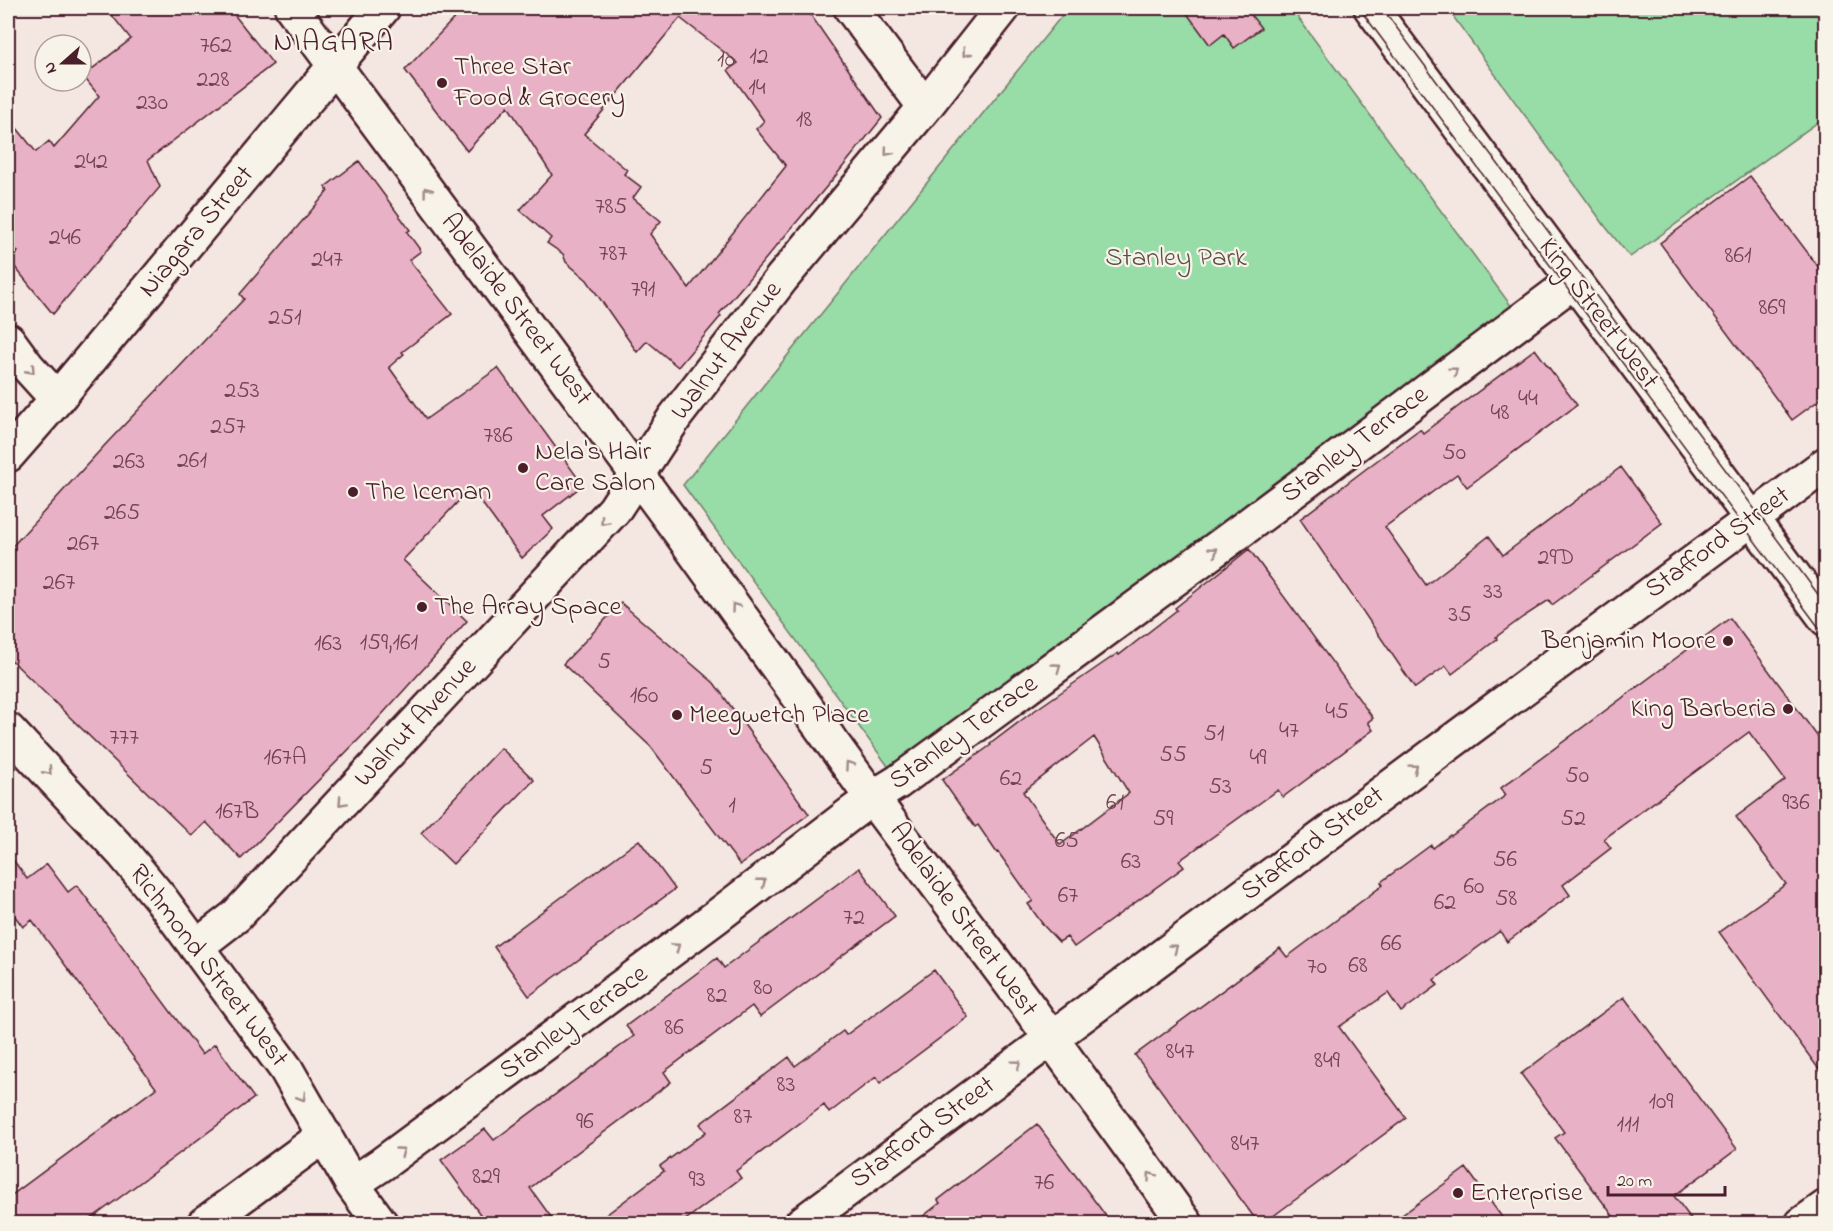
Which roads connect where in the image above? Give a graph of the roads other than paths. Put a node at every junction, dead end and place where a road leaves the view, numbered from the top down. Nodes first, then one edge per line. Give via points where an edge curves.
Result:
1 (292, 8) edge
2 (383, 8) edge
3 (851, 8) edge
4 (1003, 8) edge
5 (1371, 8) edge
6 (335, 67) junction
7 (925, 106) junction
8 (1574, 281) junction
9 (8, 340) edge
10 (57, 399) junction
11 (8, 455) edge
12 (1826, 464) edge
13 (637, 474) junction
14 (1751, 519) junction
15 (1826, 619) edge
16 (8, 730) edge
17 (872, 798) junction
18 (196, 947) junction
19 (1050, 1040) junction
20 (325, 1135) junction
21 (352, 1184) junction
22 (1826, 1207) edge
23 (204, 1224) edge
24 (381, 1224) edge
25 (801, 1224) edge
26 (1186, 1224) edge
27 (1802, 1224) edge

1 - 6 street, Adelaide Street West
2 - 6 street, Niagara Street
3 - 7 street
4 -> 7 street, Walnut Avenue
5 - 8 street, King Street West
6 - 10 street, Niagara Street
13 -> 6 street, Adelaide Street West
7 -> 13 street, Walnut Avenue via 775,287 675,417
8 - 14 street, King Street West
17 -> 8 street, Stanley Terrace via 1076,653
9 -> 10 street
10 - 11 street, Niagara Street
12 - 14 street, Stafford Street
17 -> 13 street, Adelaide Street West
13 -> 18 street, Walnut Avenue via 614,510 236,916
14 - 15 street, King Street West
19 -> 14 street, Stafford Street
16 -> 18 street, Richmond Street West via 123,853
17 - 19 street, Adelaide Street West
21 -> 17 street, Stanley Terrace
18 -> 20 street, Richmond Street West via 286,1069
25 -> 19 street, Stafford Street
26 -> 19 street, Adelaide Street West
20 - 21 street, Richmond Street West
20 - 23 street
21 - 24 street, Richmond Street West
22 - 27 street

